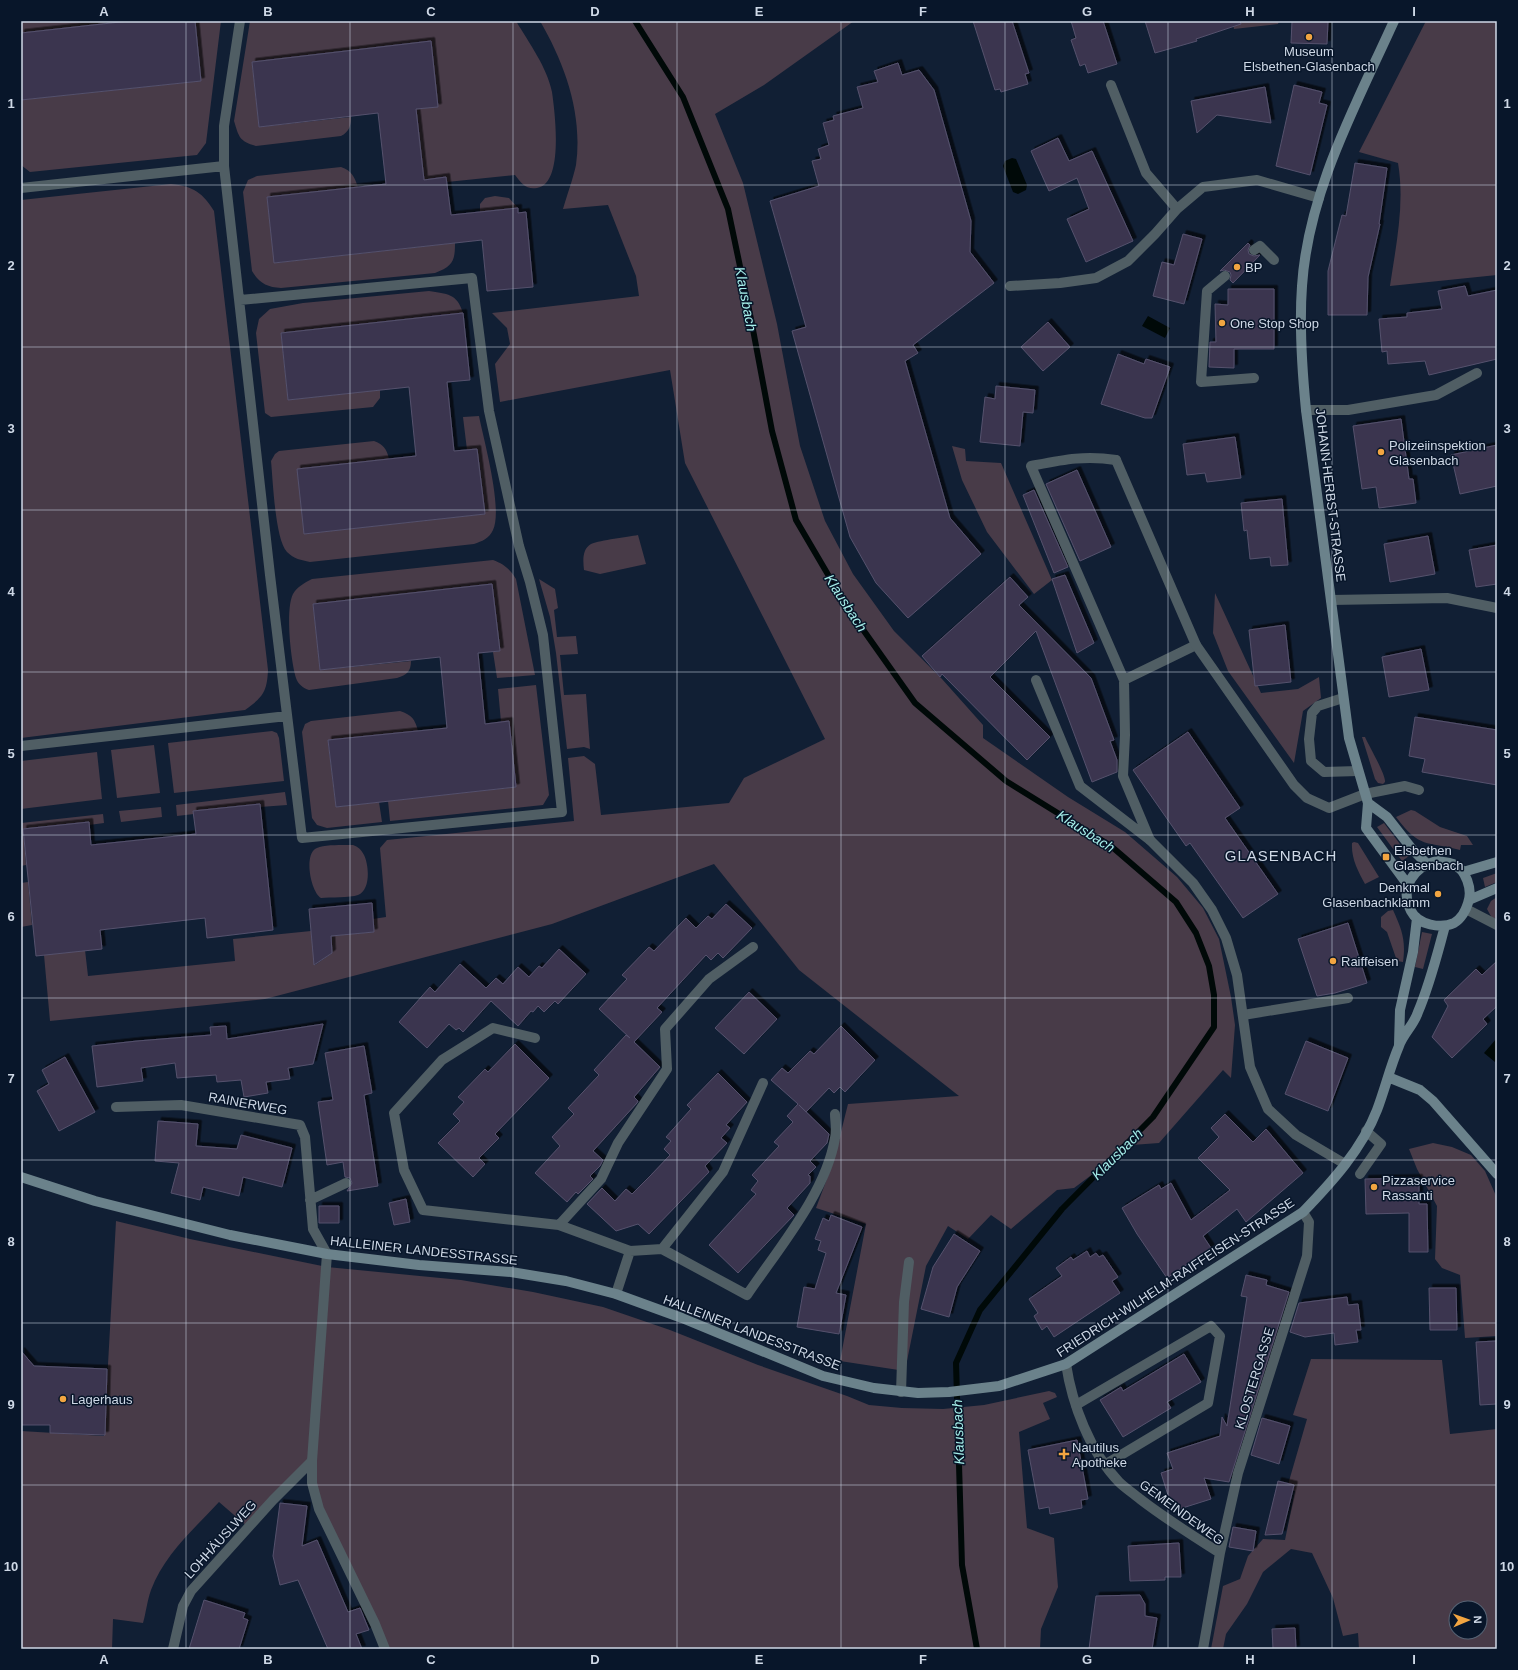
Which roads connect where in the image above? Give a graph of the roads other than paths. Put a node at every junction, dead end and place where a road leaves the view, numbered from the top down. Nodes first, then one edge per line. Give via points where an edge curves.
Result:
1 (240, 21) edge
2 (1394, 21) edge
3 (1111, 85) dead end
4 (224, 166) junction
5 (21, 188) edge
6 (1319, 198) junction
7 (1177, 209) junction
8 (1254, 250) dead end
9 (1274, 260) dead end
10 (1225, 276) dead end
11 (1010, 286) dead end
12 (240, 300) junction
13 (1477, 373) dead end
14 (1254, 378) dead end
15 (1306, 410) junction
16 (1331, 600) junction
17 (1497, 608) edge
18 (1196, 645) junction
19 (1036, 680) dead end
20 (1124, 680) junction
21 (1343, 698) junction
22 (287, 716) junction
23 (21, 746) edge
24 (1358, 772) junction
25 (1419, 790) dead end
26 (1366, 799) junction
27 (1150, 840) junction
28 (1497, 862) edge
29 (1426, 863) junction
30 (1463, 872) junction
31 (1408, 885) junction
32 (1497, 888) edge
33 (1468, 904) junction
34 (1417, 918) junction
35 (1497, 925) edge
36 (1445, 926) junction
37 (753, 947) dead end
38 (1348, 998) dead end
39 (1243, 1015) junction
40 (535, 1038) dead end
41 (1399, 1045) junction
42 (1388, 1077) junction
43 (763, 1083) dead end
44 (116, 1107) dead end
45 (835, 1114) dead end
46 (1366, 1132) junction
47 (1345, 1164) junction
48 (1360, 1174) dead end
49 (1497, 1174) edge
50 (21, 1177) edge
51 (346, 1182) dead end
52 (310, 1200) junction
53 (1303, 1212) junction
54 (558, 1225) junction
55 (662, 1249) junction
56 (630, 1251) junction
57 (327, 1254) junction
58 (910, 1262) dead end
59 (616, 1294) junction
60 (1066, 1364) junction
61 (999, 1386) joint
62 (901, 1392) junction
63 (1076, 1405) junction
64 (312, 1461) junction
65 (1106, 1464) junction
66 (1220, 1554) junction
67 (173, 1649) edge
68 (385, 1649) edge
69 (1203, 1649) edge

1 - 4 street via 224,126
2 - 6 main road, JOHANN-HERBST-STRASSE via 1342,136
3 - 7 street via 1146,173
4 - 5 street
4 - 12 street
6 - 7 street via 1257,180 1203,187
6 - 15 main road, JOHANN-HERBST-STRASSE via 1302,286 1302,358
7 - 11 street via 1128,260 1096,278
8 - 9 street via 1260,246
10 - 14 street via 1207,291 1201,382
12 - 22 street
12 - 22 street via 472,278 489,411 519,546 543,635 562,812 302,838
13 - 15 street via 1436,395 1348,410
15 - 16 main road, JOHANN-HERBST-STRASSE
16 - 17 street via 1448,598
16 - 21 main road, JOHANN-HERBST-STRASSE
18 - 20 street
18 - 20 street via 1116,460 1095,456 1031,466
18 - 26 street via 1294,785 1307,798 1329,808
19 - 27 street via 1080,786
20 - 27 street via 1123,776
21 - 24 main road, JOHANN-HERBST-STRASSE via 1349,738
21 - 24 street via 1318,706 1312,713 1309,739 1311,761 1324,772
22 - 23 street
24 - 26 main road, JOHANN-HERBST-STRASSE
25 - 26 street via 1405,786
26 - 29 main road via 1387,817
26 - 31 main road, JOHANN-HERBST-STRASSE via 1366,828
27 - 39 street via 1193,883 1212,910 1226,938 1237,975
28 - 30 main road
29 - 30 main road via 1438,861 1454,864
29 - 31 main road via 1416,871
30 - 33 main road via 1469,885
31 - 34 main road via 1408,901 1411,912
32 - 33 main road
33 - 35 street
33 - 36 main road via 1454,922
34 - 36 main road via 1423,922
34 - 41 main road, FRIEDRICH-WILHELM-RAIFFEISEN-STRASSE via 1413,952 1400,1010
36 - 41 main road, FRIEDRICH-WILHELM-RAIFFEISEN-STRASSE via 1418,1014
37 - 54 street via 709,979 665,1029 666,1069 618,1143 601,1179
38 - 39 street
39 - 47 street via 1250,1067 1268,1109 1296,1135
40 - 54 street via 493,1028 442,1060 394,1113 404,1170 423,1210
41 - 42 main road, FRIEDRICH-WILHELM-RAIFFEISEN-STRASSE
42 - 46 main road, FRIEDRICH-WILHELM-RAIFFEISEN-STRASSE via 1377,1111
42 - 49 main road via 1420,1090 1433,1101
43 - 55 street via 724,1172
44 - 52 street, RAINERWEG via 181,1105 300,1126 305,1137
45 - 55 street via 834,1143 812,1200 747,1295
46 - 47 main road, FRIEDRICH-WILHELM-RAIFFEISEN-STRASSE
46 - 48 street via 1381,1144
47 - 53 main road, FRIEDRICH-WILHELM-RAIFFEISEN-STRASSE
50 - 57 main road, HALLEINER LANDESSTRASSE via 95,1201 230,1235
51 - 52 street
52 - 57 street, RAINERWEG via 314,1228
53 - 60 main road, FRIEDRICH-WILHELM-RAIFFEISEN-STRASSE
53 - 66 street, KLOSTERGASSE via 1309,1222 1307,1256 1238,1473
54 - 56 street
55 - 56 street
56 - 59 street
57 - 59 main road, HALLEINER LANDESSTRASSE via 419,1265 512,1272 566,1281
57 - 64 street
58 - 62 street via 904,1302
59 - 62 main road, HALLEINER LANDESSTRASSE via 823,1376
60 - 61 main road, FRIEDRICH-WILHELM-RAIFFEISEN-STRASSE
60 - 63 street, GEMEINDEWEG
61 - 62 main road, HALLEINER LANDESSTRASSE via 949,1392
63 - 65 street, GEMEINDEWEG via 1093,1444
63 - 65 street via 1211,1326 1220,1336 1208,1403
64 - 67 street, LOHHÄUSLWEG via 190,1591 183,1606
64 - 68 street via 312,1483 319,1509
65 - 66 street, GEMEINDEWEG via 1119,1482 1168,1520
66 - 69 street, GEMEINDEWEG

